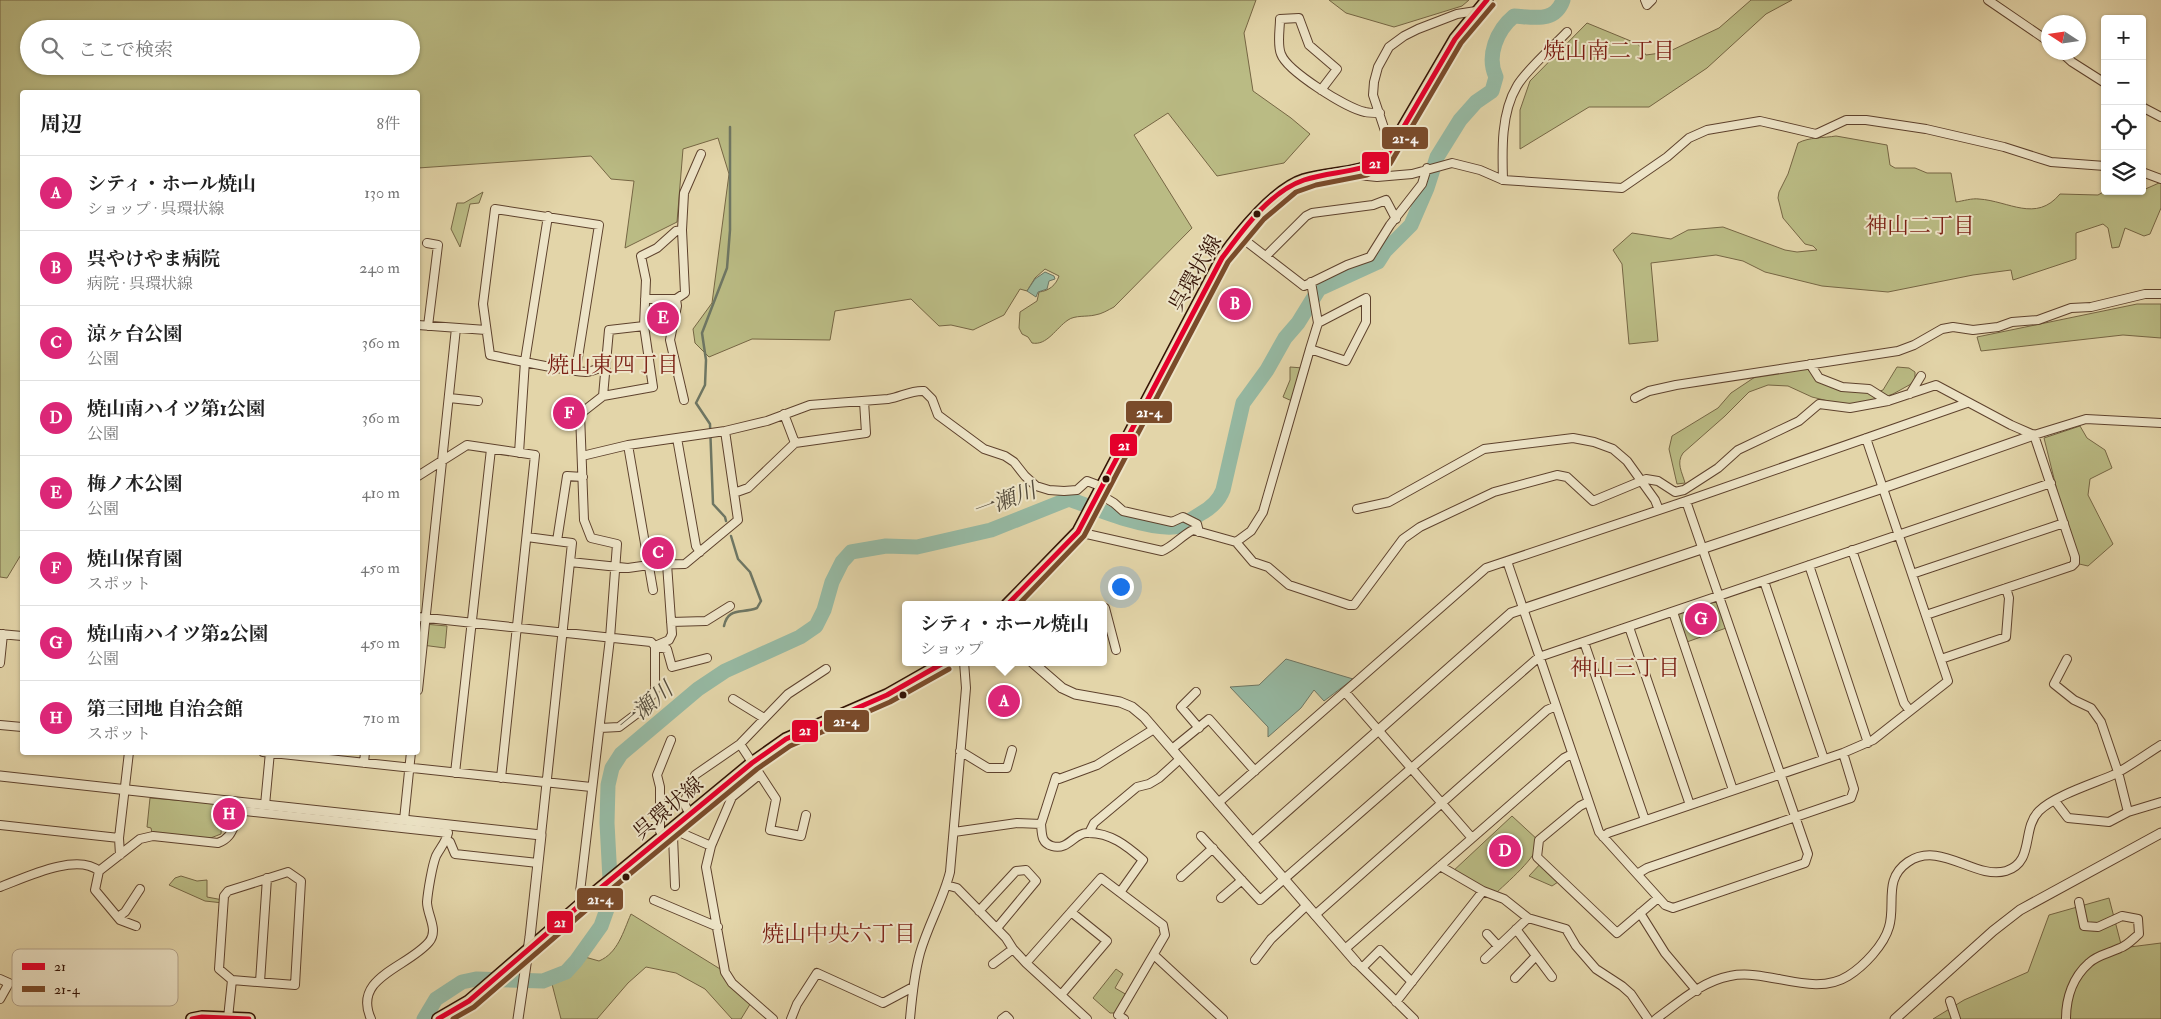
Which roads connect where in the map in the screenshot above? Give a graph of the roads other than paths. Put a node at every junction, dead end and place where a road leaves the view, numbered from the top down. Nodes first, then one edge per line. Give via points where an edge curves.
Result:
1 (1487, 0) edge
2 (1644, 0) edge
3 (1652, 0) edge
4 (1988, 0) edge
5 (1476, 11) junction
6 (1567, 32) dead end
7 (2041, 36) edge
8 (2070, 60) edge
9 (2101, 80) edge
10 (1321, 90) junction
11 (2146, 109) edge
12 (1380, 114) junction
13 (2161, 118) edge
14 (1391, 149) junction
15 (701, 154) dead end
16 (2101, 166) edge
17 (1427, 168) junction
18 (2146, 173) edge
19 (1342, 174) junction
20 (2161, 179) edge
21 (1503, 180) junction
22 (548, 216) junction
23 (1396, 219) junction
24 (682, 230) junction
25 (1238, 235) junction
26 (427, 243) dead end
27 (1266, 256) junction
28 (1311, 282) junction
29 (2161, 294) edge
30 (645, 299) junction
31 (676, 299) junction
32 (1318, 323) junction
33 (420, 325) edge
34 (428, 326) junction
35 (644, 326) junction
36 (456, 328) junction
37 (486, 330) junction
38 (1310, 349) junction
39 (525, 361) junction
40 (1810, 364) junction
41 (604, 369) junction
42 (576, 370) junction
43 (1922, 376) dead end
44 (1910, 394) junction
45 (603, 396) junction
46 (449, 398) junction
47 (1635, 398) dead end
48 (684, 400) dead end
49 (478, 401) dead end
50 (864, 401) junction
51 (1888, 401) junction
52 (1967, 403) junction
53 (784, 414) junction
54 (2161, 423) edge
55 (717, 432) junction
56 (2034, 435) junction
57 (677, 438) junction
58 (1866, 438) junction
59 (795, 443) junction
60 (628, 445) junction
61 (491, 448) junction
62 (519, 453) junction
63 (582, 456) junction
64 (442, 461) junction
65 (420, 475) edge
66 (583, 477) junction
67 (1641, 480) junction
68 (2051, 483) junction
69 (1883, 488) junction
70 (734, 493) junction
71 (1099, 493) junction
72 (1686, 501) junction
73 (1357, 509) dead end
74 (1659, 510) junction
75 (2064, 523) junction
76 (1078, 532) junction
77 (1199, 532) junction
78 (1898, 535) junction
79 (526, 537) junction
80 (557, 541) junction
81 (1236, 542) junction
82 (1702, 548) junction
83 (1852, 550) junction
84 (700, 552) junction
85 (1507, 561) junction
86 (570, 562) junction
87 (667, 564) junction
88 (649, 565) junction
89 (1809, 565) junction
90 (616, 567) junction
91 (1912, 574) junction
92 (1764, 580) junction
93 (2006, 588) junction
94 (653, 590) dead end
95 (1719, 596) junction
96 (1013, 601) edge
97 (730, 606) dead end
98 (1522, 609) junction
99 (1673, 612) junction
100 (1107, 615) edge
101 (1926, 615) junction
102 (421, 617) edge
103 (472, 622) junction
104 (671, 622) junction
105 (1629, 627) junction
106 (518, 628) junction
107 (563, 632) junction
108 (2, 634) edge
109 (1112, 634) junction
110 (20, 636) edge
111 (1107, 636) edge
112 (610, 638) junction
113 (420, 641) edge
114 (1584, 642) junction
115 (655, 646) junction
116 (1116, 650) dead end
117 (1539, 657) junction
118 (707, 658) dead end
119 (1941, 659) junction
120 (2067, 659) dead end
121 (0, 663) edge
122 (938, 666) edge
123 (964, 666) edge
124 (1037, 666) edge
125 (826, 669) dead end
126 (1196, 692) dead end
127 (1345, 692) junction
128 (733, 699) dead end
129 (1556, 706) junction
130 (1910, 711) junction
131 (764, 718) junction
132 (0, 725) edge
133 (20, 727) edge
134 (600, 728) junction
135 (1199, 728) junction
136 (1154, 729) junction
137 (1378, 730) junction
138 (671, 740) dead end
139 (1868, 743) junction
140 (740, 744) junction
141 (2161, 745) edge
142 (1172, 749) junction
143 (1012, 750) dead end
144 (960, 751) junction
145 (1842, 753) junction
146 (1572, 754) junction
147 (129, 755) edge
148 (268, 755) edge
149 (316, 755) edge
150 (365, 755) edge
151 (411, 755) edge
152 (1180, 759) junction
153 (1824, 759) junction
154 (364, 763) junction
155 (752, 764) junction
156 (409, 768) junction
157 (1412, 768) junction
158 (1255, 771) junction
159 (2118, 772) junction
160 (455, 773) junction
161 (1780, 774) junction
162 (758, 775) junction
163 (0, 776) edge
164 (501, 778) junction
165 (546, 783) junction
166 (591, 787) junction
167 (126, 789) junction
168 (1733, 790) junction
169 (2054, 801) junction
170 (1588, 802) junction
171 (2161, 802) edge
172 (1218, 803) junction
173 (1442, 803) junction
174 (265, 805) junction
175 (1690, 805) junction
176 (691, 812) junction
177 (2128, 812) junction
178 (806, 814) dead end
179 (1795, 817) junction
180 (404, 820) junction
181 (1645, 820) junction
182 (1041, 824) junction
183 (0, 825) edge
184 (668, 832) junction
185 (954, 832) junction
186 (1089, 833) junction
187 (2161, 833) edge
188 (541, 835) junction
189 (1201, 836) dead end
190 (1603, 837) junction
191 (119, 838) junction
192 (1472, 838) junction
193 (447, 840) junction
194 (1252, 842) junction
195 (711, 846) junction
196 (1213, 848) junction
197 (120, 855) junction
198 (538, 863) junction
199 (1440, 866) junction
200 (98, 871) junction
201 (1637, 874) junction
202 (1182, 877) dead end
203 (267, 878) junction
204 (1242, 880) junction
205 (1284, 880) junction
206 (675, 886) dead end
207 (946, 886) junction
208 (0, 887) edge
209 (140, 889) dead end
210 (1121, 891) junction
211 (1483, 891) junction
212 (1221, 898) dead end
213 (1658, 898) junction
214 (654, 900) dead end
215 (2079, 902) dead end
216 (580, 905) junction
217 (1306, 905) junction
218 (979, 911) junction
219 (1072, 912) junction
220 (1640, 912) junction
221 (1315, 915) junction
222 (118, 917) junction
223 (1528, 918) junction
224 (136, 926) dead end
225 (718, 927) junction
226 (997, 928) junction
227 (1516, 929) junction
228 (1487, 934) dead end
229 (1498, 946) junction
230 (1013, 949) junction
231 (1345, 949) junction
232 (528, 952) junction
233 (1154, 955) junction
234 (1535, 956) junction
235 (1485, 959) dead end
236 (1255, 960) dead end
237 (1026, 963) junction
238 (993, 964) dead end
239 (1359, 965) junction
240 (1515, 978) dead end
241 (1552, 978) dead end
242 (0, 979) edge
243 (232, 980) junction
244 (260, 982) junction
245 (1412, 982) junction
246 (913, 987) junction
247 (1697, 991) junction
248 (1061, 995) junction
249 (0, 999) edge
250 (1950, 1001) dead end
251 (1396, 1002) junction
252 (228, 1018) edge
253 (440, 1018) edge
254 (192, 1019) edge
255 (250, 1019) edge
256 (371, 1019) edge
257 (518, 1019) edge
258 (773, 1019) edge
259 (791, 1019) edge
260 (910, 1019) edge
261 (1002, 1019) edge
262 (1009, 1019) edge
263 (1087, 1019) edge
264 (1124, 1019) edge
265 (1222, 1019) edge
266 (1414, 1019) edge
267 (1648, 1019) edge
268 (1656, 1019) edge
269 (1895, 1019) edge
270 (1956, 1019) edge
271 (2066, 1019) edge

1 - 5 main road, 呉環状線
2 - 3 street via 1647,5
4 - 7 street
5 - 12 street via 1456,14 1434,23 1404,36 1389,47 1374,82 1373,95
5 - 14 main road, 呉環状線 via 1455,39
6 - 21 street via 1518,85 1512,97 1502,142
8 - 9 street
10 - 10 street via 1289,66 1281,53 1280,19 1299,18 1309,45 1337,69
10 - 12 street via 1364,112
11 - 13 street
12 - 14 street
14 - 19 main road, 呉環状線 via 1385,159 1370,168
15 - 24 street via 684,193
16 - 21 street via 2051,162 2004,147 1926,129 1866,120 1846,120 1816,134 1760,121 1706,130 1689,138 1622,188
17 - 19 street via 1412,174 1377,177
17 - 21 street via 1452,164 1480,170
17 - 23 street via 1422,184
18 - 20 street
19 - 25 main road, 呉環状線 via 1303,180 1279,195
22 - 37 street via 495,209 483,304
22 - 39 street
22 - 42 street via 599,225
23 - 27 street via 1386,200 1373,205 1312,213
23 - 28 street via 1370,257
24 - 30 street via 641,256 646,280
24 - 31 street via 686,293
25 - 27 street
25 - 71 main road, 呉環状線 via 1222,258
26 - 34 street via 438,245
27 - 28 street via 1304,286
28 - 32 street
29 - 40 street via 2071,308 2038,320 2012,322 1998,327 1942,329 1898,352
30 - 31 street
30 - 35 street
31 - 48 street via 670,340
32 - 38 street
32 - 38 street via 1366,298 1366,322 1346,361
33 - 34 street
34 - 36 street
35 - 41 street via 609,330
35 - 45 street via 653,387
36 - 37 street
36 - 46 street
37 - 39 street via 490,355
38 - 81 street via 1263,512 1251,531
39 - 42 street
39 - 62 street
40 - 47 street via 1676,385
40 - 51 street via 1819,378 1842,386 1869,389
41 - 42 street
41 - 45 street
43 - 44 street
44 - 51 street
44 - 52 street via 1936,385
45 - 63 street via 580,414
46 - 49 street
46 - 64 street
50 - 53 street via 810,404
50 - 59 street via 866,433
50 - 71 street via 900,397 914,390 924,391 932,399 938,415 984,449 1014,462 1036,486 1076,490 1088,481
51 - 67 street via 1850,408 1818,404 1799,421 1738,450 1718,468 1684,490 1675,492 1658,481
52 - 56 street
52 - 58 street
53 - 55 street
53 - 59 street
54 - 56 street via 2086,419
55 - 57 street
55 - 70 street
56 - 68 street
56 - 69 street
57 - 60 street
57 - 84 street via 696,546
58 - 69 street
58 - 72 street
59 - 70 street via 748,488
60 - 63 street
60 - 88 street
61 - 62 street
61 - 64 street via 467,445
61 - 103 street
62 - 79 street via 535,455
63 - 66 street
64 - 65 street
64 - 102 street
66 - 80 street via 567,476
66 - 90 street via 584,520 591,538 618,544
67 - 73 street via 1613,449 1573,438 1484,449 1389,502
67 - 74 street
67 - 81 street via 1593,501 1567,477 1557,475 1494,492 1444,514 1403,539 1354,605 1290,585 1268,567 1253,562
68 - 75 street
68 - 78 street
69 - 78 street
69 - 82 street
70 - 84 street via 738,520
71 - 76 main road, 呉環状線
71 - 77 street via 1123,511 1172,522 1183,517 1197,524
72 - 74 street
72 - 82 street
74 - 85 street
75 - 91 street
75 - 93 street via 2075,563
76 - 77 street via 1162,551 1183,535 1193,530
76 - 96 main road, 呉環状線
77 - 81 street
78 - 83 street
78 - 91 street
79 - 80 street
79 - 106 street
80 - 86 street via 572,543
82 - 95 street
82 - 98 street
83 - 89 street
83 - 130 street via 1904,703
84 - 87 street via 685,564
85 - 98 street
85 - 127 street via 1486,568
86 - 90 street
86 - 107 street
87 - 88 street
87 - 104 street
88 - 90 street
88 - 94 street
89 - 92 street
89 - 139 street
90 - 112 street
91 - 101 street
92 - 95 street
92 - 153 street
93 - 101 street
93 - 119 street via 2009,598 2006,637
95 - 99 street
95 - 161 street
97 - 104 street via 706,621
98 - 117 street
98 - 137 street via 1511,613
99 - 105 street
99 - 168 street
100 - 109 street
101 - 119 street
102 - 103 street
102 - 113 street
103 - 106 street
103 - 160 street
104 - 115 street via 669,640
105 - 114 street
105 - 175 street
106 - 107 street
106 - 164 street
107 - 112 street
107 - 165 street
108 - 110 street
108 - 121 street
109 - 111 street
109 - 116 street
112 - 115 street via 651,642
112 - 134 street
114 - 117 street
114 - 181 street
115 - 118 street via 667,649 672,668
115 - 134 street via 655,690 643,709 619,727
117 - 129 street
117 - 157 street
119 - 130 street via 1948,681
120 - 159 street via 2054,684 2074,700 2091,708 2101,722
122 - 155 main road, 呉環状線 via 887,695 786,739
123 - 144 street via 966,688
124 - 136 street via 1062,688 1075,694 1132,707
125 - 131 street via 788,694
126 - 135 street via 1181,707
127 - 137 street
127 - 158 street
128 - 131 street
129 - 146 street
129 - 173 street via 1547,710
130 - 139 street
131 - 140 street
132 - 133 street
134 - 166 street
135 - 142 street
135 - 158 street via 1209,719
136 - 142 street
136 - 182 street via 1096,765 1059,779 1056,777
137 - 157 street
137 - 194 street
138 - 184 street via 657,775
139 - 145 street
140 - 155 street
140 - 176 street via 695,775 684,803
141 - 159 street
142 - 152 street
143 - 144 street via 1007,768 988,768
144 - 185 street
145 - 153 street
145 - 179 street via 1854,789 1851,798
146 - 170 street
146 - 192 street
147 - 167 street
148 - 174 street
149 - 154 street
150 - 154 street
151 - 156 street
152 - 172 street
152 - 186 street via 1159,778 1137,787 1094,823
153 - 161 street
154 - 156 street
155 - 162 street
155 - 176 main road, 呉環状線
156 - 160 street
156 - 180 street
157 - 173 street
157 - 205 street
158 - 172 street
159 - 169 street
159 - 177 street
160 - 164 street
161 - 168 street
161 - 179 street
162 - 178 street via 776,799 770,830 800,840
162 - 195 street via 732,797
163 - 167 street
164 - 165 street
165 - 166 street
165 - 188 street
166 - 216 street
167 - 174 street
167 - 191 street
168 - 175 street
169 - 177 street via 2068,818 2109,822
169 - 247 street via 2033,818 2024,856 2016,867 2004,872 1985,870 1940,856 1924,855 1908,862 1897,874 1890,891 1889,928 1882,942 1849,976 1834,983 1819,984 1736,975 1712,981
170 - 190 street
170 - 220 street via 1538,840 1537,857 1617,934
171 - 177 street
172 - 194 street
173 - 192 street
173 - 221 street
174 - 180 street
175 - 181 street
176 - 184 main road, 呉環状線
179 - 201 street
179 - 213 street via 1808,854 1805,864 1673,908
180 - 188 street
181 - 190 street
182 - 185 street via 1018,823
182 - 186 street via 1043,840 1057,848
183 - 191 street
184 - 195 street
184 - 206 street
184 - 216 main road, 呉環状線
185 - 207 street
186 - 210 street via 1113,838 1143,860
187 - 269 street via 2020,910 1993,930
188 - 198 street
189 - 196 street
190 - 201 street
191 - 197 street
192 - 199 street
193 - 197 street via 448,833 245,811 240,814 227,839 218,843 153,836 140,839
193 - 198 street via 455,854
193 - 256 street via 436,857 427,903 433,930 431,940 419,953 370,987 366,999
194 - 205 street
195 - 225 street via 706,867
196 - 202 street
196 - 204 street
197 - 200 street
198 - 232 street
199 - 211 street
199 - 231 street
200 - 208 street via 93,866 67,864
200 - 222 street via 95,890
201 - 213 street
203 - 243 street via 228,891 224,896 219,969
203 - 244 street
203 - 244 street via 288,872 301,880 295,975 294,984
204 - 205 street via 1260,900
204 - 212 street
205 - 217 street
207 - 218 street via 958,888
207 - 246 street via 921,951
209 - 222 street
210 - 219 street via 1101,878
210 - 233 street via 1163,925 1165,935
211 - 223 street via 1504,899
211 - 245 street
213 - 220 street
214 - 225 street
215 - 271 street via 2084,926 2098,927 2122,916 2138,919 2138,934 2122,948 2089,962 2072,984
216 - 232 main road, 呉環状線
217 - 221 street
217 - 236 street via 1271,939
218 - 226 street
218 - 226 street via 1016,871 1026,870 1036,881
219 - 237 street
219 - 248 street via 1107,941
220 - 247 street via 1665,953
221 - 231 street
222 - 224 street
223 - 227 street
223 - 267 street via 1566,929 1596,969 1626,990
225 - 258 street via 725,972 732,983
226 - 230 street
227 - 229 street
227 - 234 street
228 - 229 street
229 - 235 street
230 - 237 street
230 - 238 street
231 - 239 street
232 - 253 main road, 呉環状線 via 478,993
232 - 257 street
233 - 264 street via 1118,1015
233 - 265 street
234 - 240 street
234 - 241 street
237 - 248 street
239 - 245 street via 1380,950
239 - 251 street
242 - 249 street via 9,983
243 - 244 street
243 - 252 street
245 - 251 street
246 - 259 street via 883,1003 818,973
246 - 260 street
247 - 268 street
248 - 263 street
250 - 270 street
251 - 266 street
252 - 254 main road
252 - 255 main road
261 - 262 street via 1006,1016

